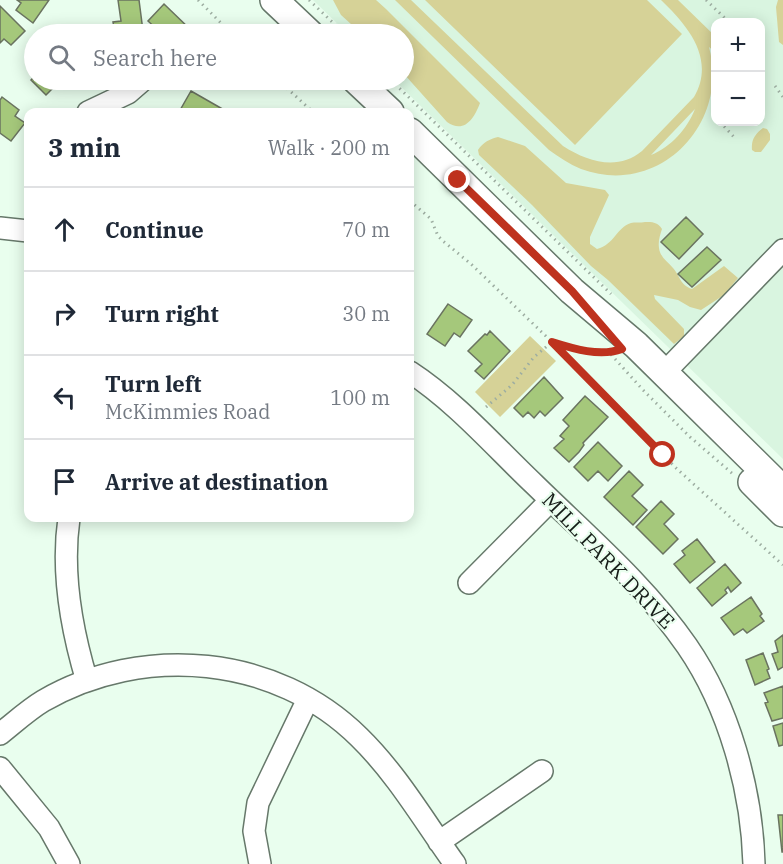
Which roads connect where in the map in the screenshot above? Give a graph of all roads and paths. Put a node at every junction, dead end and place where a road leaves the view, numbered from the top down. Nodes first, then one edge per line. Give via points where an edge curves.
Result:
1 (198, 0) edge
2 (274, 0) edge
3 (309, 0) edge
4 (706, 0) edge
5 (725, 18) edge
6 (222, 24) edge
7 (299, 24) edge
8 (334, 24) edge
9 (775, 86) dead end
10 (132, 90) edge
11 (289, 90) edge
12 (367, 90) edge
13 (401, 90) edge
14 (783, 97) edge
15 (97, 108) edge
16 (309, 108) edge
17 (386, 108) edge
18 (724, 126) edge
19 (414, 136) edge
20 (734, 136) dead end
21 (414, 204) edge
22 (24, 227) edge
23 (0, 228) edge
24 (783, 250) edge
25 (572, 291) junction
26 (618, 301) dead end
27 (552, 342) junction
28 (622, 349) junction
29 (664, 373) junction
30 (414, 375) edge
31 (486, 407) dead end
32 (783, 490) edge
33 (550, 501) junction
34 (783, 513) edge
35 (69, 522) edge
36 (783, 565) edge
37 (469, 582) dead end
38 (87, 681) junction
39 (308, 699) junction
40 (0, 734) edge
41 (0, 768) edge
42 (542, 771) dead end
43 (439, 842) junction
44 (69, 864) edge
45 (260, 864) edge
46 (455, 864) edge
47 (754, 864) edge

1 - 6 path
2 - 7 main road
3 - 8 path
4 - 5 path
9 - 14 path
10 - 15 street
11 - 16 path
12 - 17 main road
13 - 26 path
18 - 20 path
19 - 25 main road
21 - 27 path via 431,219 442,241
22 - 23 street
24 - 29 street
25 - 28 main road
25 - 29 main road
27 - 28 path via 610,353
27 - 31 path via 534,357 513,385
27 - 36 path via 669,461
28 - 34 main road
29 - 32 main road
30 - 33 street, MILL PARK DRIVE via 440,395
33 - 37 street
33 - 47 street, MILL PARK DRIVE via 653,604 687,646 702,672 742,772
35 - 38 street via 70,612
38 - 39 street via 160,665 215,666 263,677
38 - 40 street via 44,701
39 - 43 street via 342,721 374,751
39 - 45 street via 258,803 254,831
41 - 44 street via 49,828
42 - 43 street
43 - 46 street

